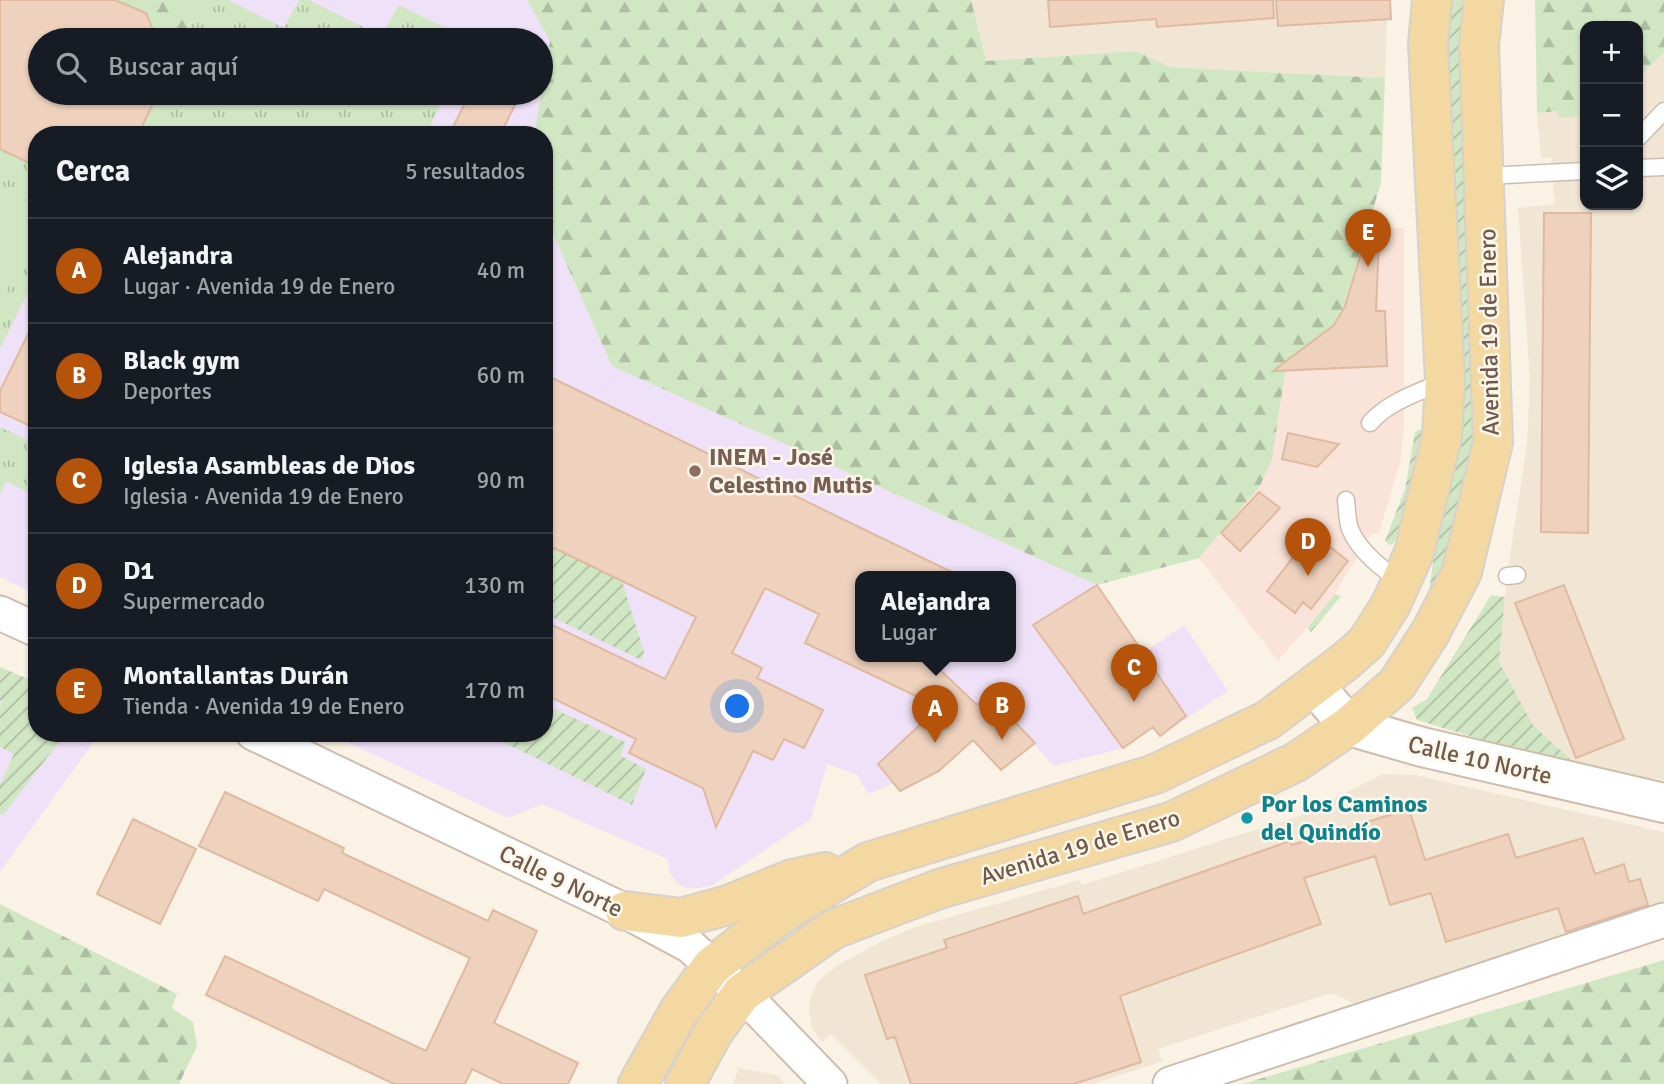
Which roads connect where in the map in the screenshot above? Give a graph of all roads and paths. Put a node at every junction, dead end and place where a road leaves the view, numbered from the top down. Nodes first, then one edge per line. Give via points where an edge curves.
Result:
1 (1432, 0) edge
2 (1484, 0) edge
3 (1664, 111) edge
4 (1643, 133) edge
5 (1664, 167) edge
6 (1643, 168) edge
7 (1580, 170) edge
8 (1485, 176) junction
9 (1445, 380) junction
10 (1370, 424) dead end
11 (1346, 500) dead end
12 (1401, 582) junction
13 (0, 612) edge
14 (28, 626) edge
15 (1314, 685) junction
16 (1349, 726) junction
17 (272, 742) edge
18 (1664, 803) edge
19 (868, 862) junction
20 (625, 911) junction
21 (1664, 920) edge
22 (712, 966) junction
23 (742, 993) junction
24 (638, 1084) edge
25 (685, 1084) edge
26 (830, 1084) edge
27 (1170, 1084) edge

1 - 9 main road, Avenida 19 de Enero via 1428,44
2 - 8 main road, Avenida 19 de Enero via 1479,45
3 - 4 lane
5 - 6 lane
7 - 8 lane
8 - 16 main road, Avenida 19 de Enero via 1493,442 1462,572 1397,684
9 - 10 lane via 1393,404
9 - 12 main road, Avenida 19 de Enero via 1442,436 1414,553
11 - 12 lane via 1349,527 1358,542
12 - 15 main road, Avenida 19 de Enero via 1367,642
13 - 14 street
15 - 16 street
15 - 19 main road, Avenida 19 de Enero via 1268,720 1155,774
16 - 18 street, Calle 10 Norte
16 - 23 main road, Avenida 19 de Enero via 1287,768 1171,822 939,889 834,929
17 - 20 street, Calle 9 Norte
19 - 20 main road via 792,879 681,918
19 - 22 main road, Avenida 19 de Enero via 781,914
20 - 22 street, Calle 9 Norte via 690,946
21 - 27 street
22 - 23 street, Calle 9 Norte
22 - 24 main road, Avenida 19 de Enero via 679,1011
23 - 25 main road, Avenida 19 de Enero via 714,1031
23 - 26 street, Calle 9 Norte

